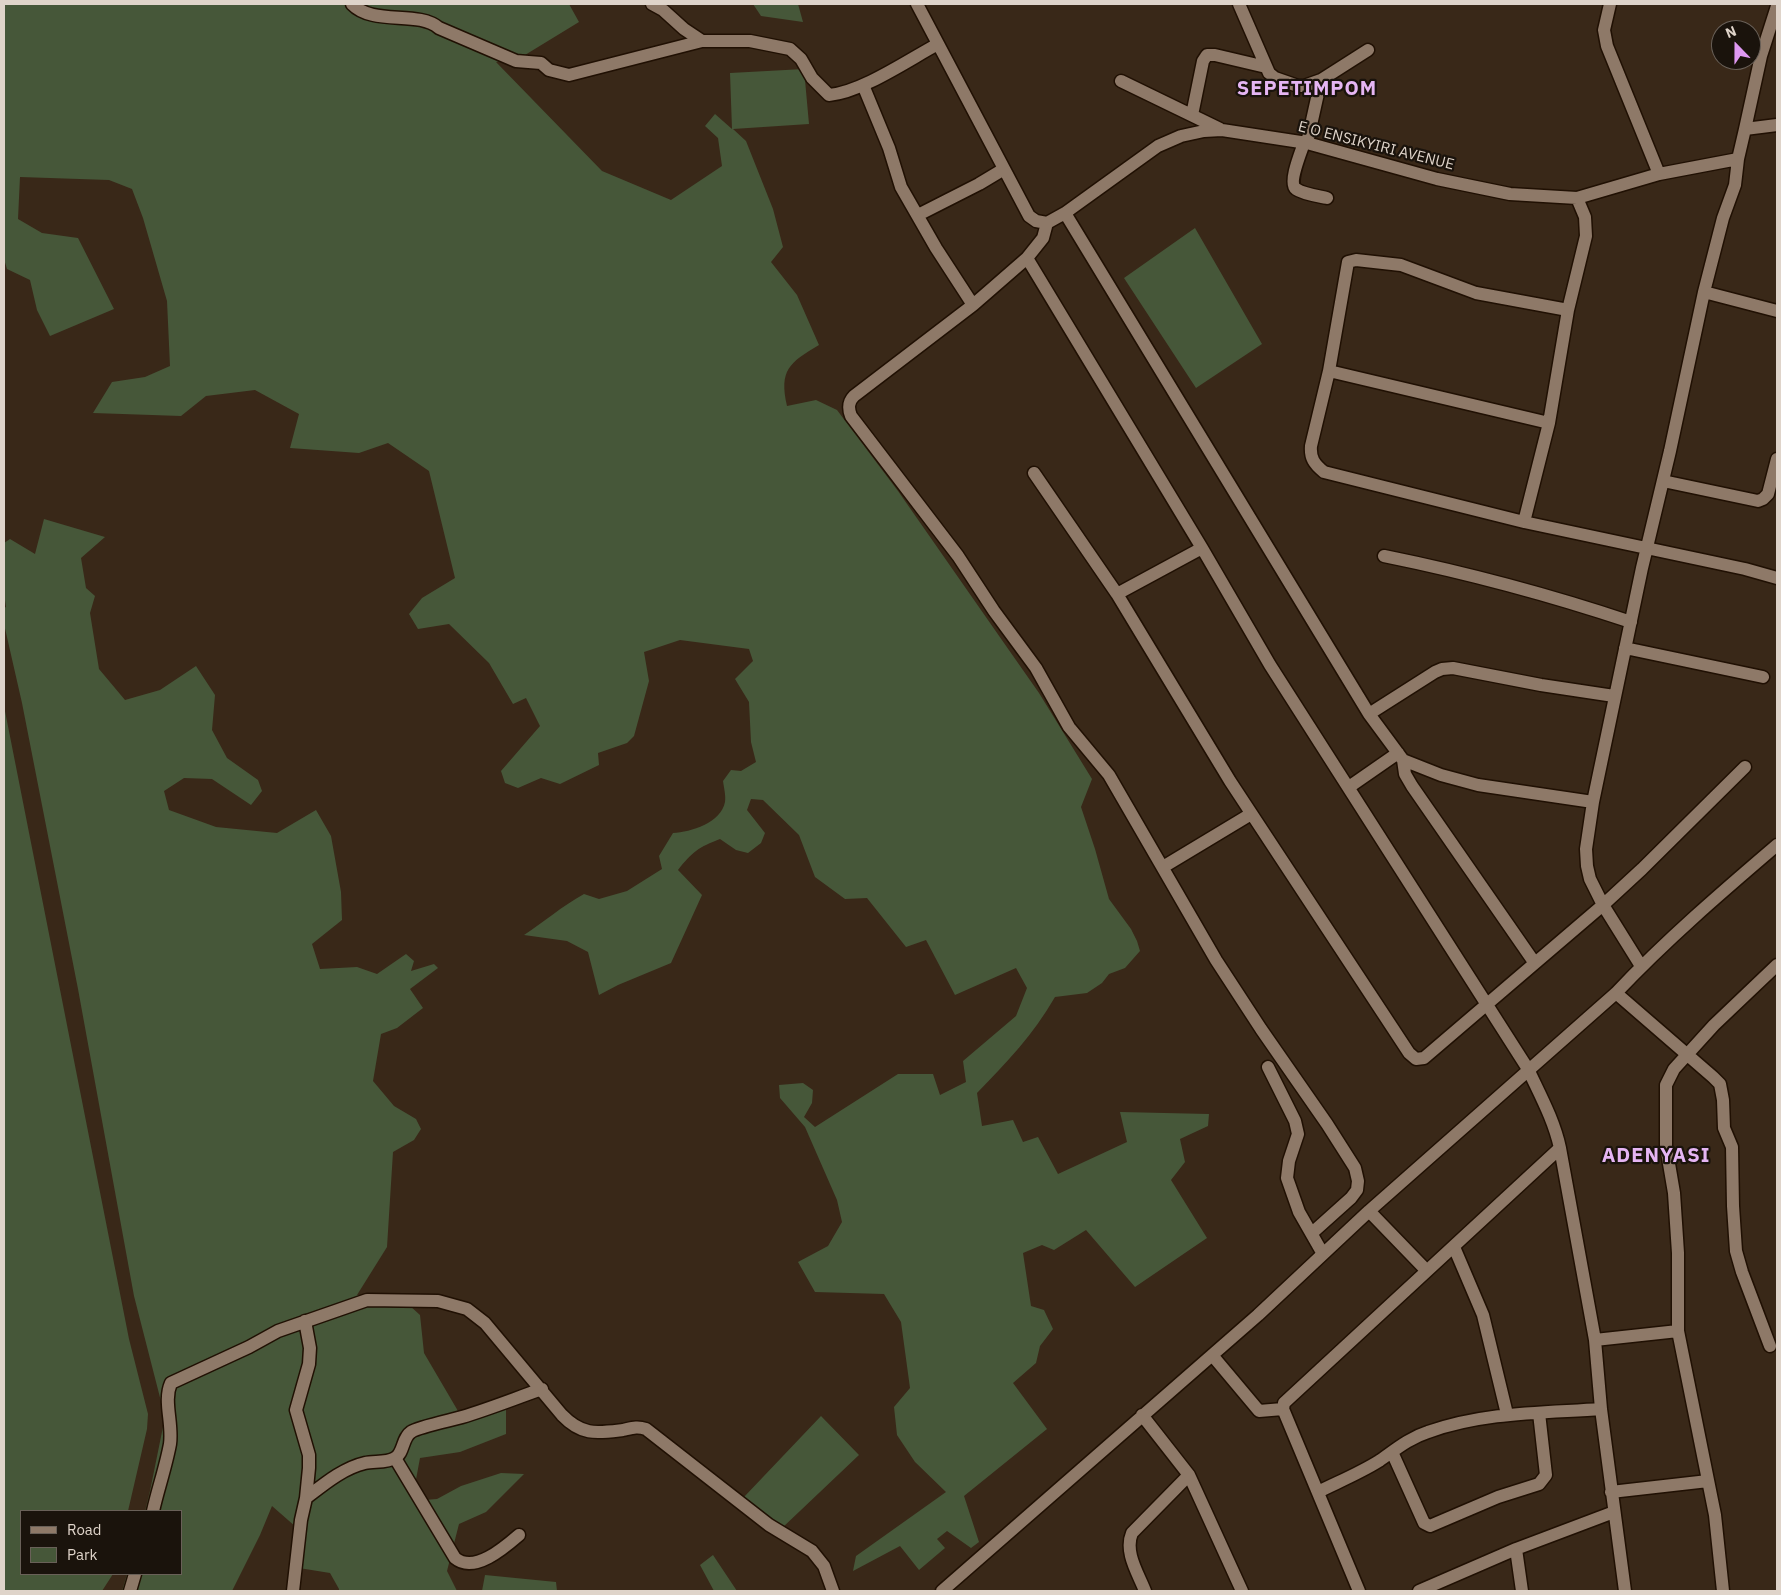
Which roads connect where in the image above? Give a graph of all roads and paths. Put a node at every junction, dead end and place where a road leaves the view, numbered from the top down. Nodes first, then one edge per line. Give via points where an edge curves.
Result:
1 (352, 4) edge
2 (652, 4) edge
3 (917, 4) edge
4 (1239, 4) edge
5 (1610, 4) edge
6 (1777, 6) edge
7 (702, 41) junction
8 (938, 44) junction
9 (1368, 50) dead end
10 (1266, 67) junction
11 (1321, 80) junction
12 (1121, 81) dead end
13 (863, 85) junction
14 (1192, 115) junction
15 (1777, 125) edge
16 (1745, 129) junction
17 (1222, 130) junction
18 (1306, 143) junction
19 (1738, 159) junction
20 (1004, 169) junction
21 (1659, 174) junction
22 (1327, 198) dead end
23 (1577, 198) junction
24 (1065, 213) junction
25 (918, 215) junction
26 (1047, 223) junction
27 (1027, 258) junction
28 (1704, 292) junction
29 (973, 305) junction
30 (1568, 310) junction
31 (1777, 311) edge
32 (1329, 371) junction
33 (1549, 423) junction
34 (1777, 459) edge
35 (1034, 473) dead end
36 (1663, 480) junction
37 (1524, 522) junction
38 (1202, 548) junction
39 (1647, 548) junction
40 (1384, 556) dead end
41 (1777, 578) edge
42 (1117, 594) junction
43 (1631, 622) junction
44 (1625, 648) junction
45 (1763, 677) dead end
46 (1614, 696) junction
47 (1369, 714) junction
48 (1400, 756) junction
49 (1745, 767) dead end
50 (1349, 787) junction
51 (1593, 802) junction
52 (1251, 814) junction
53 (1777, 845) edge
54 (1163, 867) junction
55 (1603, 904) junction
56 (1534, 962) junction
57 (1777, 965) edge
58 (1641, 966) junction
59 (1616, 993) junction
60 (1488, 1004) junction
61 (1687, 1055) junction
62 (1268, 1067) dead end
63 (1528, 1069) junction
64 (1560, 1148) junction
65 (1369, 1211) junction
66 (1312, 1233) junction
67 (1454, 1247) junction
68 (1323, 1254) junction
69 (1427, 1272) junction
70 (305, 1320) junction
71 (1678, 1331) junction
72 (1595, 1340) junction
73 (1770, 1346) dead end
74 (1212, 1355) junction
75 (542, 1389) junction
76 (1283, 1409) junction
77 (1601, 1409) junction
78 (1539, 1413) junction
79 (1507, 1414) junction
80 (1142, 1415) junction
81 (1392, 1452) junction
82 (395, 1458) junction
83 (1189, 1475) junction
84 (1708, 1481) junction
85 (1318, 1492) junction
86 (1612, 1492) junction
87 (306, 1498) junction
88 (153, 1510) edge
89 (1614, 1512) junction
90 (519, 1535) dead end
91 (1516, 1549) junction
92 (135, 1575) edge
93 (130, 1591) edge
94 (293, 1591) edge
95 (833, 1591) edge
96 (942, 1591) edge
97 (1145, 1591) edge
98 (1242, 1591) edge
99 (1359, 1591) edge
100 (1419, 1591) edge
101 (1522, 1591) edge
102 (1624, 1591) edge
103 (1723, 1591) edge

1 - 7 street via 376,15 431,21 439,28 516,60 541,63 549,70 569,75
2 - 7 street
3 - 8 street
4 - 10 street
5 - 21 street via 1604,30 1607,46
6 - 16 street via 1761,56
7 - 13 street via 750,41 790,49 801,59 812,78 830,94 840,94
8 - 13 street
8 - 20 street
9 - 11 street
10 - 11 street via 1275,78 1298,86
10 - 14 street via 1207,55
11 - 18 street
12 - 14 street
13 - 25 street via 889,148 901,188
14 - 17 street
15 - 16 street
16 - 19 street
17 - 18 street, E O ENSIKYIRI AVENUE
17 - 24 street, E O ENSIKYIRI AVENUE via 1181,136 1158,146
18 - 22 street via 1292,184 1298,190
18 - 23 street, E O ENSIKYIRI AVENUE via 1483,189
19 - 21 street, E O ENSIKYIRI AVENUE
19 - 28 street via 1735,185
20 - 25 street
20 - 26 street via 1029,216
21 - 23 street, E O ENSIKYIRI AVENUE
23 - 30 street via 1585,217 1586,236
24 - 26 street, E O ENSIKYIRI AVENUE
24 - 47 street
25 - 29 street
26 - 27 street via 1043,238
27 - 29 street
27 - 38 street
28 - 31 street
28 - 36 street
29 - 54 street via 854,396 850,400 851,416 958,556 1036,668 1068,727 1109,775
30 - 32 street via 1476,293 1401,265 1351,261 1348,262
30 - 33 street
32 - 33 street
32 - 37 street via 1311,446 1310,454 1316,466 1324,472
33 - 37 street
34 - 36 street via 1768,494 1758,501
35 - 42 street
36 - 39 street
37 - 39 street
38 - 42 street
38 - 50 street via 1270,665
39 - 41 street
39 - 43 street
40 - 43 street via 1503,584
42 - 52 street
43 - 44 street
44 - 45 street
44 - 46 street
46 - 47 street via 1453,668 1435,672
46 - 51 street
47 - 48 street
48 - 50 street
48 - 51 street via 1441,775 1478,785
48 - 56 street via 1412,786
49 - 55 street
50 - 60 street
51 - 55 street via 1586,866
52 - 54 street
52 - 60 street via 1416,1059 1424,1058
53 - 58 street
54 - 66 street via 1216,960 1328,1124 1354,1168 1357,1190
55 - 56 street
55 - 58 street
56 - 60 street
57 - 61 street
58 - 59 street
59 - 61 street
59 - 63 street
60 - 63 street
61 - 71 street via 1666,1084 1666,1146 1674,1193 1678,1253
61 - 73 street via 1720,1084 1724,1128 1732,1147 1736,1251
62 - 66 street via 1295,1121 1298,1134 1287,1178
63 - 64 street via 1554,1124
63 - 65 street
64 - 67 street
64 - 72 street
65 - 68 street
65 - 69 street
66 - 68 street
67 - 69 street
67 - 79 street via 1483,1315
68 - 74 street
69 - 76 street via 1288,1398
70 - 75 street via 367,1300 438,1301 467,1309 485,1323
70 - 87 street via 309,1364 296,1410 309,1455
70 - 88 street via 171,1383 167,1391 170,1444
71 - 72 street
71 - 84 street
72 - 77 street
74 - 76 street via 1259,1411
74 - 80 street
75 - 82 street via 411,1432
75 - 95 street via 569,1423 588,1432 601,1433 637,1426 646,1429 769,1525 812,1550 824,1566
76 - 85 street
77 - 78 street
77 - 86 street
78 - 79 street
78 - 81 street via 1544,1479 1539,1484 1498,1497 1430,1526 1424,1522
79 - 81 street via 1428,1432
80 - 83 street
80 - 96 street
81 - 85 street
82 - 87 street via 353,1467
82 - 90 street via 460,1563 469,1564 496,1554
83 - 97 street via 1132,1533 1128,1542
83 - 98 street
84 - 86 street
84 - 103 street
85 - 99 street
86 - 89 street
87 - 94 street
89 - 91 street
89 - 102 street
91 - 100 street
91 - 101 street
92 - 93 street

